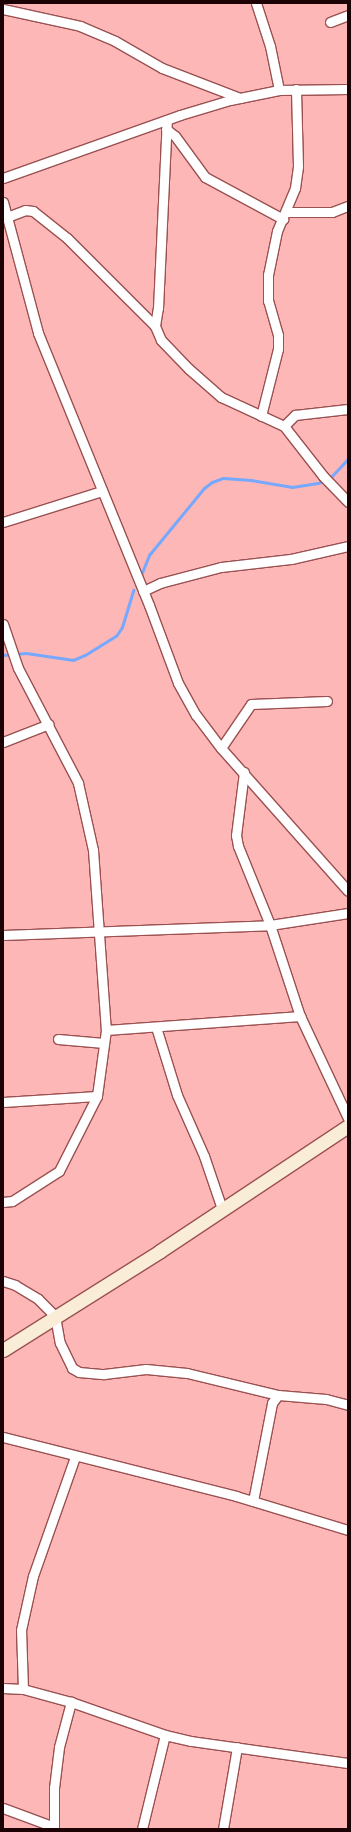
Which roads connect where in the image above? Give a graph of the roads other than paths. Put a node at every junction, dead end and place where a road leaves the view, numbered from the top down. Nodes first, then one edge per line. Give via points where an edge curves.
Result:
1 (256, 3) edge
2 (3, 9) edge
3 (348, 15) edge
4 (330, 22) dead end
5 (296, 89) junction
6 (348, 89) edge
7 (279, 90) junction
8 (240, 98) junction
9 (167, 124) junction
10 (3, 178) edge
11 (3, 202) edge
12 (348, 206) edge
13 (285, 216) junction
14 (6, 217) junction
15 (155, 326) junction
16 (348, 409) edge
17 (261, 416) junction
18 (284, 426) junction
19 (102, 491) junction
20 (348, 502) edge
21 (3, 522) edge
22 (348, 546) edge
23 (143, 591) junction
24 (3, 624) edge
25 (327, 701) dead end
26 (49, 724) junction
27 (3, 742) edge
28 (221, 748) junction
29 (244, 772) junction
30 (348, 891) edge
31 (348, 913) edge
32 (270, 924) junction
33 (98, 932) junction
34 (3, 935) edge
35 (300, 1016) junction
36 (156, 1027) junction
37 (106, 1030) junction
38 (58, 1039) dead end
39 (104, 1043) junction
40 (97, 1096) junction
41 (3, 1102) edge
42 (348, 1118) edge
43 (348, 1126) edge
44 (3, 1202) edge
45 (222, 1209) junction
46 (3, 1281) edge
47 (55, 1316) junction
48 (3, 1350) edge
49 (278, 1395) junction
50 (348, 1404) edge
51 (3, 1437) edge
52 (75, 1457) junction
53 (253, 1501) junction
54 (348, 1530) edge
55 (3, 1688) edge
56 (23, 1689) junction
57 (71, 1702) junction
58 (165, 1735) junction
59 (237, 1747) junction
60 (348, 1763) edge
61 (3, 1808) edge
62 (54, 1828) edge
63 (142, 1829) edge
64 (223, 1829) edge

1 - 7 street via 270,46
2 - 8 street via 80,26 115,41 169,71
3 - 4 street
5 - 6 street
5 - 7 street
5 - 13 street via 298,166 295,188
7 - 8 street
8 - 9 street
9 - 10 street
9 - 13 street via 205,177
9 - 15 street
11 - 14 street
12 - 13 street via 332,212
13 - 17 street via 277,231 268,275 268,301 278,335 278,349
14 - 15 street via 25,210 32,211 45,220 67,238
14 - 19 street via 38,333
15 - 17 street via 161,340 221,397
16 - 18 street via 295,415
17 - 18 street
18 - 20 street via 323,476
19 - 21 street
19 - 23 street
22 - 23 street via 292,559 221,567 160,582
23 - 28 street via 178,683 196,715
24 - 26 street via 6,639 18,668
25 - 28 street via 251,704
26 - 27 street
26 - 33 street via 78,783 93,850
28 - 29 street
29 - 30 street
29 - 32 street via 236,835 238,846
31 - 32 street
32 - 33 street
32 - 35 street
33 - 34 street
33 - 37 street
35 - 36 street
35 - 42 street
36 - 37 street
36 - 45 street via 177,1095 204,1156
37 - 39 street
38 - 39 street
39 - 40 street
40 - 41 street
40 - 44 street via 59,1171 12,1201
43 - 45 main road
45 - 47 main road
46 - 47 street via 38,1299
47 - 48 main road
47 - 49 street via 60,1343 72,1368 79,1372 98,1374 146,1369 187,1373
49 - 50 street via 326,1399
49 - 53 street via 272,1403
51 - 52 street
52 - 53 street
52 - 56 street via 33,1576 21,1630
53 - 54 street
55 - 56 street
56 - 57 street
57 - 58 street
57 - 62 street via 59,1746 54,1788
58 - 59 street
58 - 63 street
59 - 60 street
59 - 64 street
61 - 62 street

